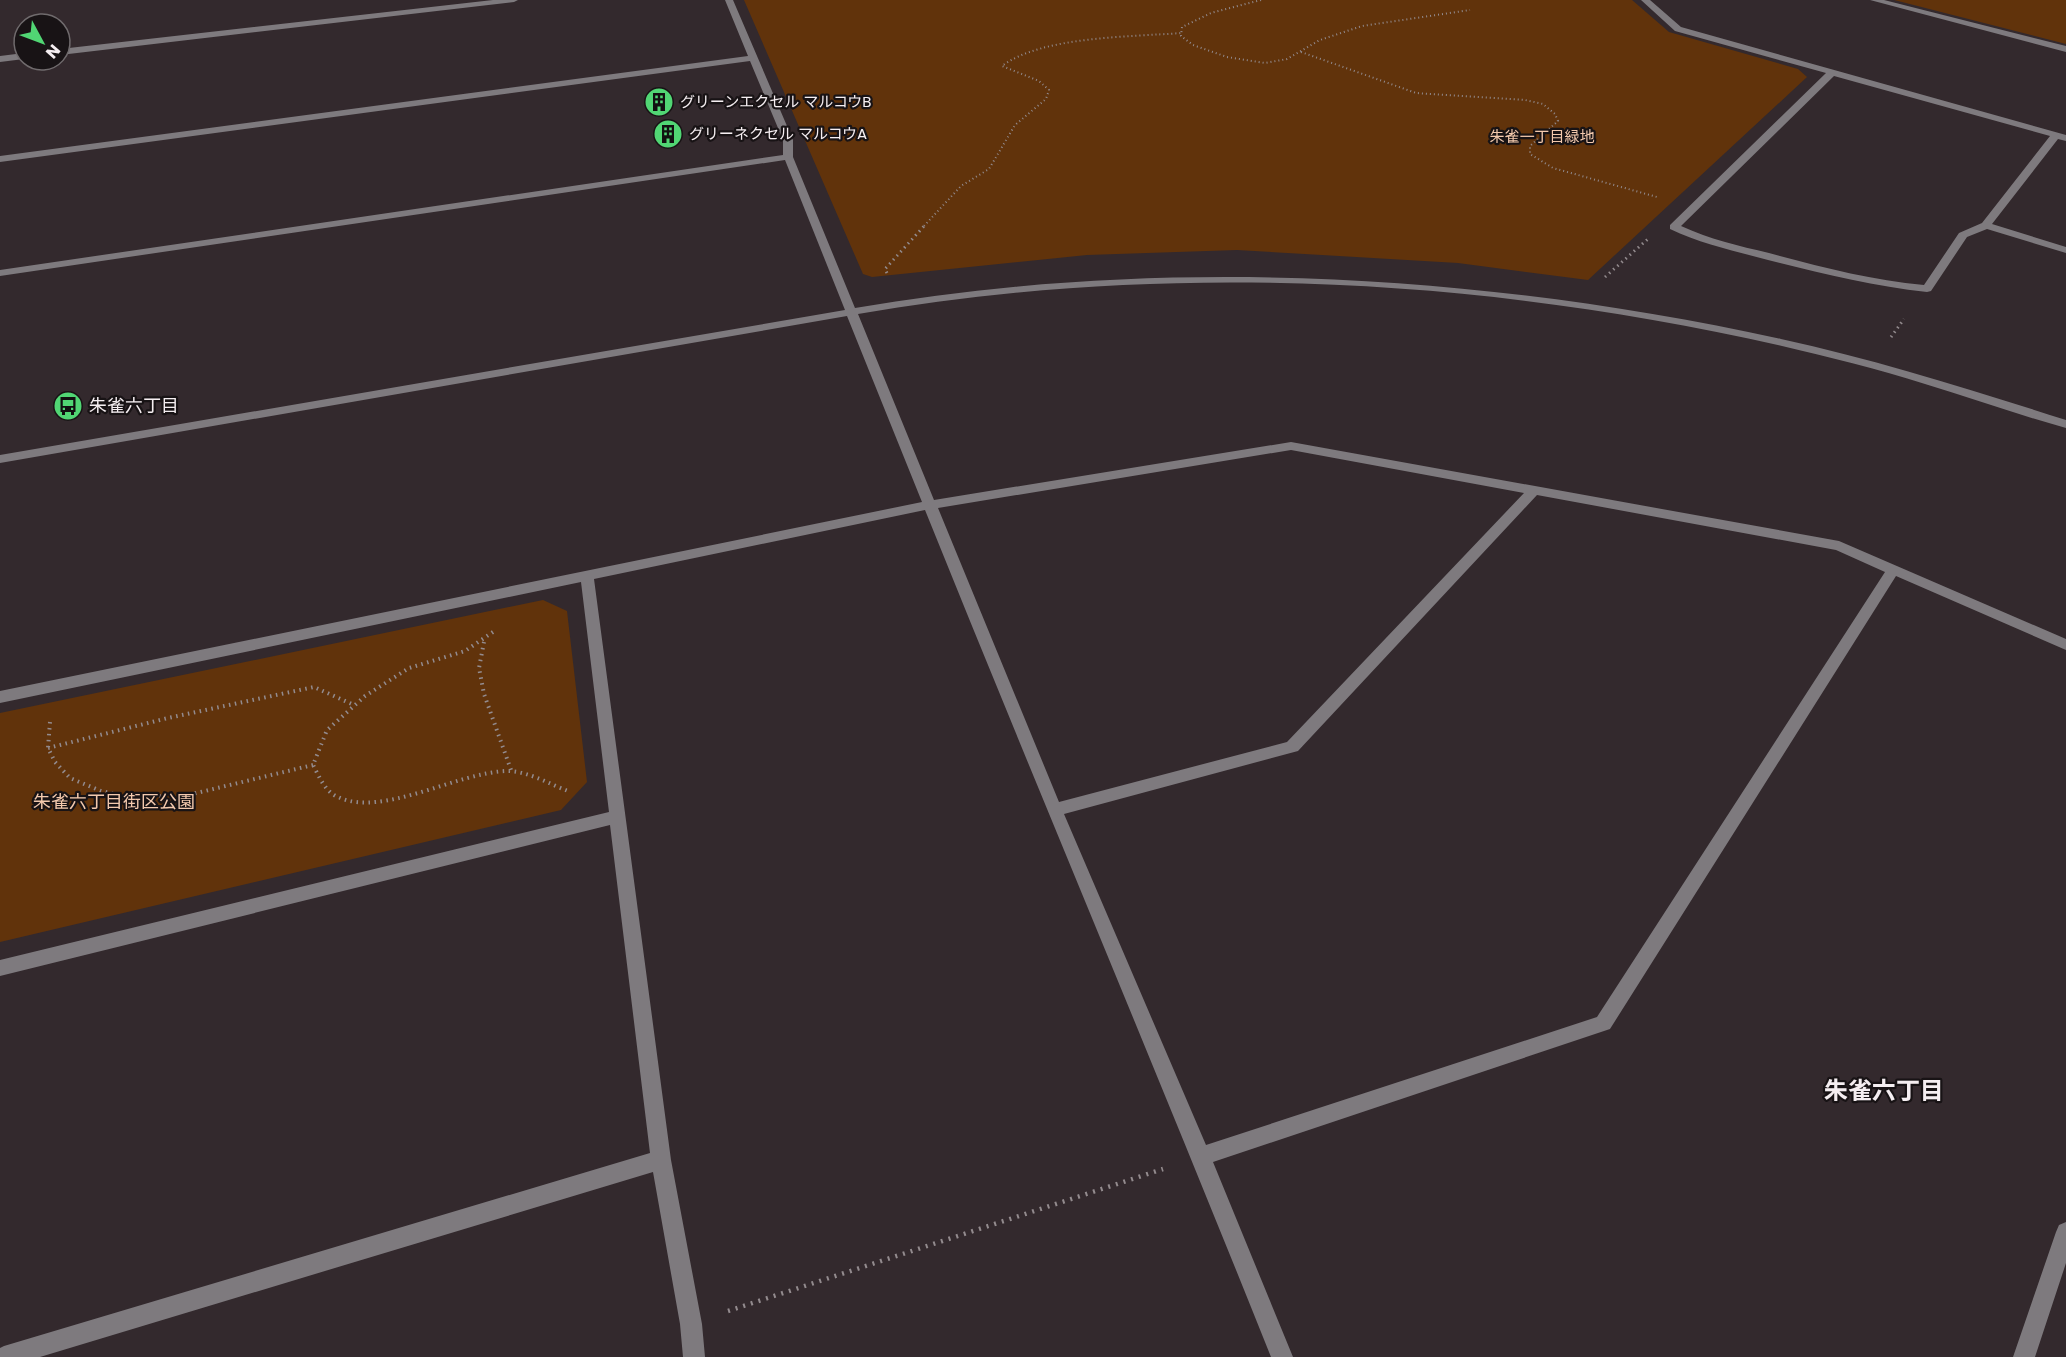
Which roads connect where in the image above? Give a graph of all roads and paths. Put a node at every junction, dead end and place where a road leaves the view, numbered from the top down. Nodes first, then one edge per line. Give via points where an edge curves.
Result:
1 (514, 0) edge
2 (729, 0) edge
3 (1261, 0) edge
4 (1645, 0) edge
5 (1874, 0) edge
6 (1470, 10) dead end
7 (1181, 33) junction
8 (2066, 49) edge
9 (72, 51) edge
10 (1301, 52) junction
11 (754, 58) junction
12 (1832, 73) junction
13 (2061, 136) edge
14 (788, 157) junction
15 (0, 159) edge
16 (1695, 208) junction
17 (1986, 225) junction
18 (1674, 227) junction
19 (2066, 250) edge
20 (0, 273) edge
21 (888, 275) dead end
22 (1604, 278) dead end
23 (852, 311) junction
24 (2066, 424) edge
25 (0, 459) edge
26 (1535, 489) junction
27 (930, 505) junction
28 (1893, 570) junction
29 (586, 576) junction
30 (534, 587) junction
31 (484, 642) junction
32 (2066, 645) edge
33 (55, 686) junction
34 (0, 697) edge
35 (354, 705) junction
36 (48, 748) junction
37 (313, 765) junction
38 (511, 770) junction
39 (1053, 810) junction
40 (617, 813) junction
41 (0, 968) edge
42 (1201, 1156) junction
43 (661, 1160) junction
44 (2066, 1232) edge
45 (691, 1324) junction
46 (4, 1357) edge
47 (694, 1357) edge
48 (1282, 1357) edge
49 (2024, 1357) edge

1 - 9 street
2 - 11 street
3 - 7 path via 1215,10 1182,27
4 - 12 street via 1678,29
5 - 8 street
6 - 10 path via 1362,26 1320,40
7 - 10 path via 1193,45 1227,57 1265,63
7 - 21 path via 1044,47 1017,53 1006,60 1002,66 1005,69 1039,81 1049,90 1046,99 1016,125 990,169 961,186 885,269
10 - 16 path via 1416,93 1543,104 1558,121 1530,146 1530,154 1553,168
11 - 14 street via 788,140
11 - 15 street
12 - 13 street
12 - 16 street
13 - 17 street
14 - 20 street
14 - 23 street
16 - 18 street
17 - 18 street via 1963,235 1927,290 1892,286 1776,258 1692,236
17 - 19 street
18 - 22 path via 1656,232
23 - 24 street via 993,290 1180,278 1312,279 1441,287 1582,304 1738,333 1960,389
23 - 25 street
23 - 27 street
26 - 27 street via 1291,447
26 - 28 street via 1839,546
26 - 39 street via 1292,747
27 - 29 street
27 - 39 street
28 - 32 street
28 - 42 street via 1603,1023
29 - 30 street
29 - 40 street
30 - 31 path
30 - 33 street
31 - 35 path via 407,669
31 - 38 path via 479,668 484,694
33 - 34 street
33 - 36 path
35 - 36 path via 314,687
35 - 37 path via 327,730
36 - 37 path via 70,778 123,796 184,796
37 - 38 path via 324,786 337,798 359,804 422,792 490,771
38 - 40 path
39 - 42 street
40 - 41 street
40 - 43 street
42 - 45 path
42 - 48 street
43 - 45 street
43 - 46 street
44 - 49 street
45 - 47 street

